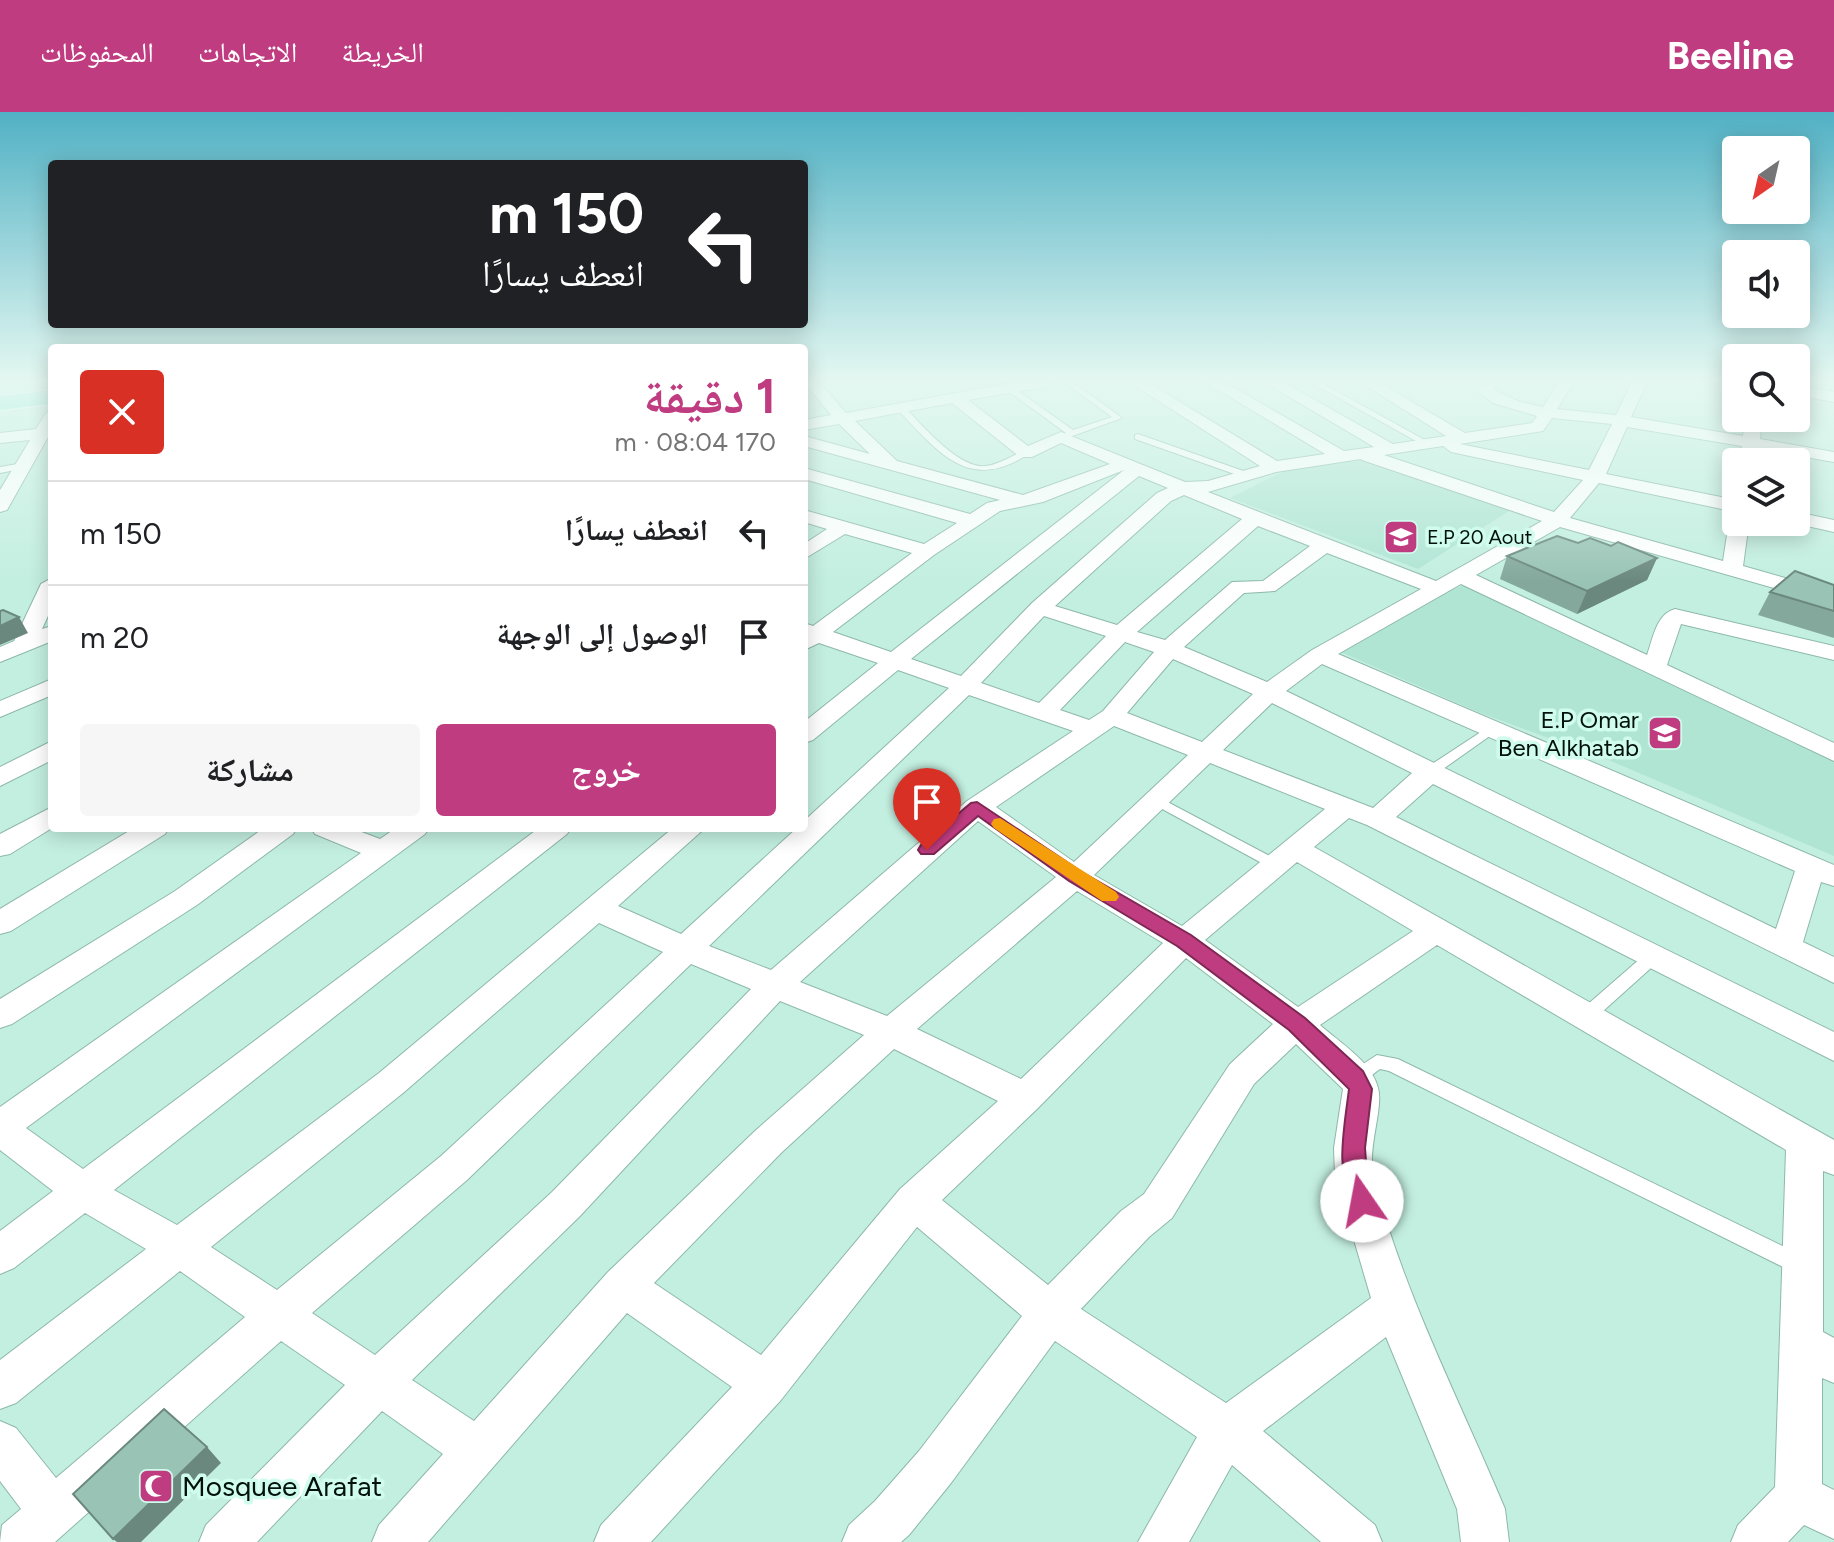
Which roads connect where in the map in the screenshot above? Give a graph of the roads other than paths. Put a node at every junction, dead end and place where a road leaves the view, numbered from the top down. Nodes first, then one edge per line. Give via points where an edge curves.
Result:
1 (35, 449) edge
2 (834, 449) edge
3 (875, 449) edge
4 (944, 449) edge
5 (1021, 449) edge
6 (1035, 449) edge
7 (1095, 449) edge
8 (1171, 449) edge
9 (1244, 449) edge
10 (1355, 449) edge
11 (1359, 449) edge
12 (1400, 449) edge
13 (1441, 449) edge
14 (1523, 449) edge
15 (1609, 449) edge
16 (1788, 449) edge
17 (1026, 453) junction
18 (1366, 454) junction
19 (0, 455) edge
20 (1834, 457) edge
21 (890, 463) junction
22 (1132, 466) junction
23 (1274, 467) junction
24 (808, 474) edge
25 (1246, 475) junction
26 (1595, 477) junction
27 (1504, 478) junction
28 (9, 482) edge
29 (1184, 488) junction
30 (1025, 501) junction
31 (1722, 503) edge
32 (808, 517) edge
33 (1255, 518) junction
34 (1558, 520) junction
35 (972, 521) junction
36 (1810, 521) edge
37 (1834, 526) edge
38 (842, 527) junction
39 (1737, 536) edge
40 (1325, 545) junction
41 (808, 550) edge
42 (927, 551) junction
43 (1732, 569) junction
44 (1449, 582) junction
45 (48, 592) edge
46 (1834, 599) edge
47 (1040, 608) junction
48 (1122, 633) junction
49 (48, 635) edge
50 (808, 636) edge
51 (23, 645) junction
52 (1169, 649) junction
53 (1834, 653) edge
54 (0, 655) edge
55 (1320, 655) junction
56 (894, 660) junction
57 (1654, 668) junction
58 (966, 685) junction
59 (1269, 692) junction
60 (46, 694) edge
61 (0, 710) edge
62 (1044, 712) junction
63 (1102, 723) junction
64 (1490, 730) junction
65 (808, 732) edge
66 (48, 751) edge
67 (1834, 753) edge
68 (1205, 754) junction
69 (1431, 771) junction
70 (0, 778) edge
71 (1158, 801) junction
72 (977, 807) junction
73 (1361, 812) junction
74 (48, 818) edge
75 (148, 832) edge
76 (277, 832) edge
77 (335, 832) edge
78 (409, 832) edge
79 (552, 832) edge
80 (686, 832) edge
81 (808, 832) edge
82 (808, 832) edge
83 (0, 847) edge
84 (383, 851) junction
85 (1286, 857) junction
86 (1822, 872) edge
87 (1075, 877) junction
88 (594, 908) junction
89 (0, 923) edge
90 (1437, 930) junction
91 (1184, 941) junction
92 (1786, 947) junction
93 (683, 948) junction
94 (1655, 955) junction
95 (1834, 971) edge
96 (775, 985) junction
97 (0, 1015) edge
98 (1586, 1016) junction
99 (1297, 1024) junction
100 (891, 1032) junction
101 (1834, 1047) edge
102 (1355, 1078) junction
103 (1025, 1098) junction
104 (0, 1128) edge
105 (1819, 1150) edge
106 (82, 1191) junction
107 (914, 1201) junction
108 (178, 1247) junction
109 (0, 1255) edge
110 (1802, 1266) junction
111 (623, 1286) junction
112 (1394, 1306) junction
113 (1050, 1313) junction
114 (280, 1314) junction
115 (1818, 1353) edge
116 (379, 1382) junction
117 (765, 1384) junction
118 (0, 1387) edge
119 (1227, 1430) junction
120 (0, 1444) edge
121 (476, 1449) junction
122 (1816, 1506) edge
123 (52, 1511) junction
124 (19, 1542) edge
125 (223, 1542) edge
126 (396, 1542) edge
127 (618, 1542) edge
128 (866, 1542) edge
129 (1162, 1542) edge
130 (1358, 1542) edge
131 (1485, 1542) edge
132 (1755, 1542) edge

1 - 28 street
2 - 21 street
3 - 21 street
4 - 17 lane via 986,469
5 - 17 street
6 - 17 street
7 - 22 street
8 - 25 lane
9 - 23 street
10 - 18 street
11 - 18 street
12 - 18 street
13 - 27 street
14 - 27 street
15 - 26 street
16 - 20 street
18 - 23 street
18 - 27 street
19 - 28 street
21 - 30 street
22 - 29 street
22 - 30 street
22 - 56 street
23 - 25 street
24 - 35 street
25 - 29 street
26 - 27 street
26 - 31 street
26 - 34 street
27 - 34 street
29 - 33 street
29 - 47 street via 1164,497
30 - 35 street via 994,507
32 - 38 street
33 - 40 street
33 - 48 street
34 - 43 street
34 - 44 street
35 - 42 street
36 - 37 street
38 - 41 street
38 - 42 street
39 - 43 street
40 - 44 street
40 - 52 street via 1268,587 1239,586
42 - 50 street
43 - 46 street
44 - 55 street
44 - 57 street
45 - 51 street
47 - 48 street
47 - 58 street
48 - 52 street
48 - 62 street
49 - 51 street
50 - 56 street
51 - 54 street
52 - 59 street
52 - 63 street
53 - 57 street via 1675,616
55 - 59 street
55 - 64 street
56 - 58 street
56 - 65 street
57 - 67 street
58 - 62 street
58 - 81 street
59 - 68 street
59 - 69 street
60 - 61 street
62 - 63 street
63 - 68 street
63 - 72 street
64 - 69 lane
64 - 86 street
66 - 70 street
68 - 71 street
68 - 73 street
69 - 73 street
69 - 92 street
71 - 85 lane
71 - 87 street
72 - 87 street
72 - 96 street
73 - 85 street
73 - 94 street
74 - 83 street
75 - 89 street
76 - 97 street via 186,898
77 - 84 street
78 - 84 street
79 - 106 street
80 - 88 street
82 - 93 street
84 - 104 street
85 - 90 street
85 - 91 street
86 - 92 street
87 - 91 street
87 - 100 street
88 - 93 street
88 - 108 street via 391,1083
90 - 98 street
90 - 99 street
91 - 99 street
91 - 103 street
92 - 95 street
93 - 96 street
93 - 114 street via 454,1168
94 - 98 lane
94 - 101 street
96 - 100 street
96 - 116 street via 566,1204
98 - 105 street
99 - 102 street
99 - 113 street via 1242,1074 1158,1206
100 - 103 street
100 - 111 street via 768,1142
102 - 110 lane via 1377,1062 1392,1064
102 - 112 street via 1361,1089 1354,1175
103 - 107 street
104 - 106 street
105 - 110 street
106 - 108 street
106 - 109 street
107 - 113 street
107 - 117 street
108 - 114 street
108 - 118 street
110 - 115 street
111 - 117 street
111 - 121 street
112 - 119 street
112 - 131 street via 1481,1509
113 - 119 street
113 - 128 street via 935,1467
114 - 116 street
114 - 123 street
115 - 122 street
116 - 121 street
116 - 125 street
117 - 127 street
119 - 129 street
119 - 130 street
120 - 123 street
121 - 126 street
122 - 132 street
123 - 124 street

